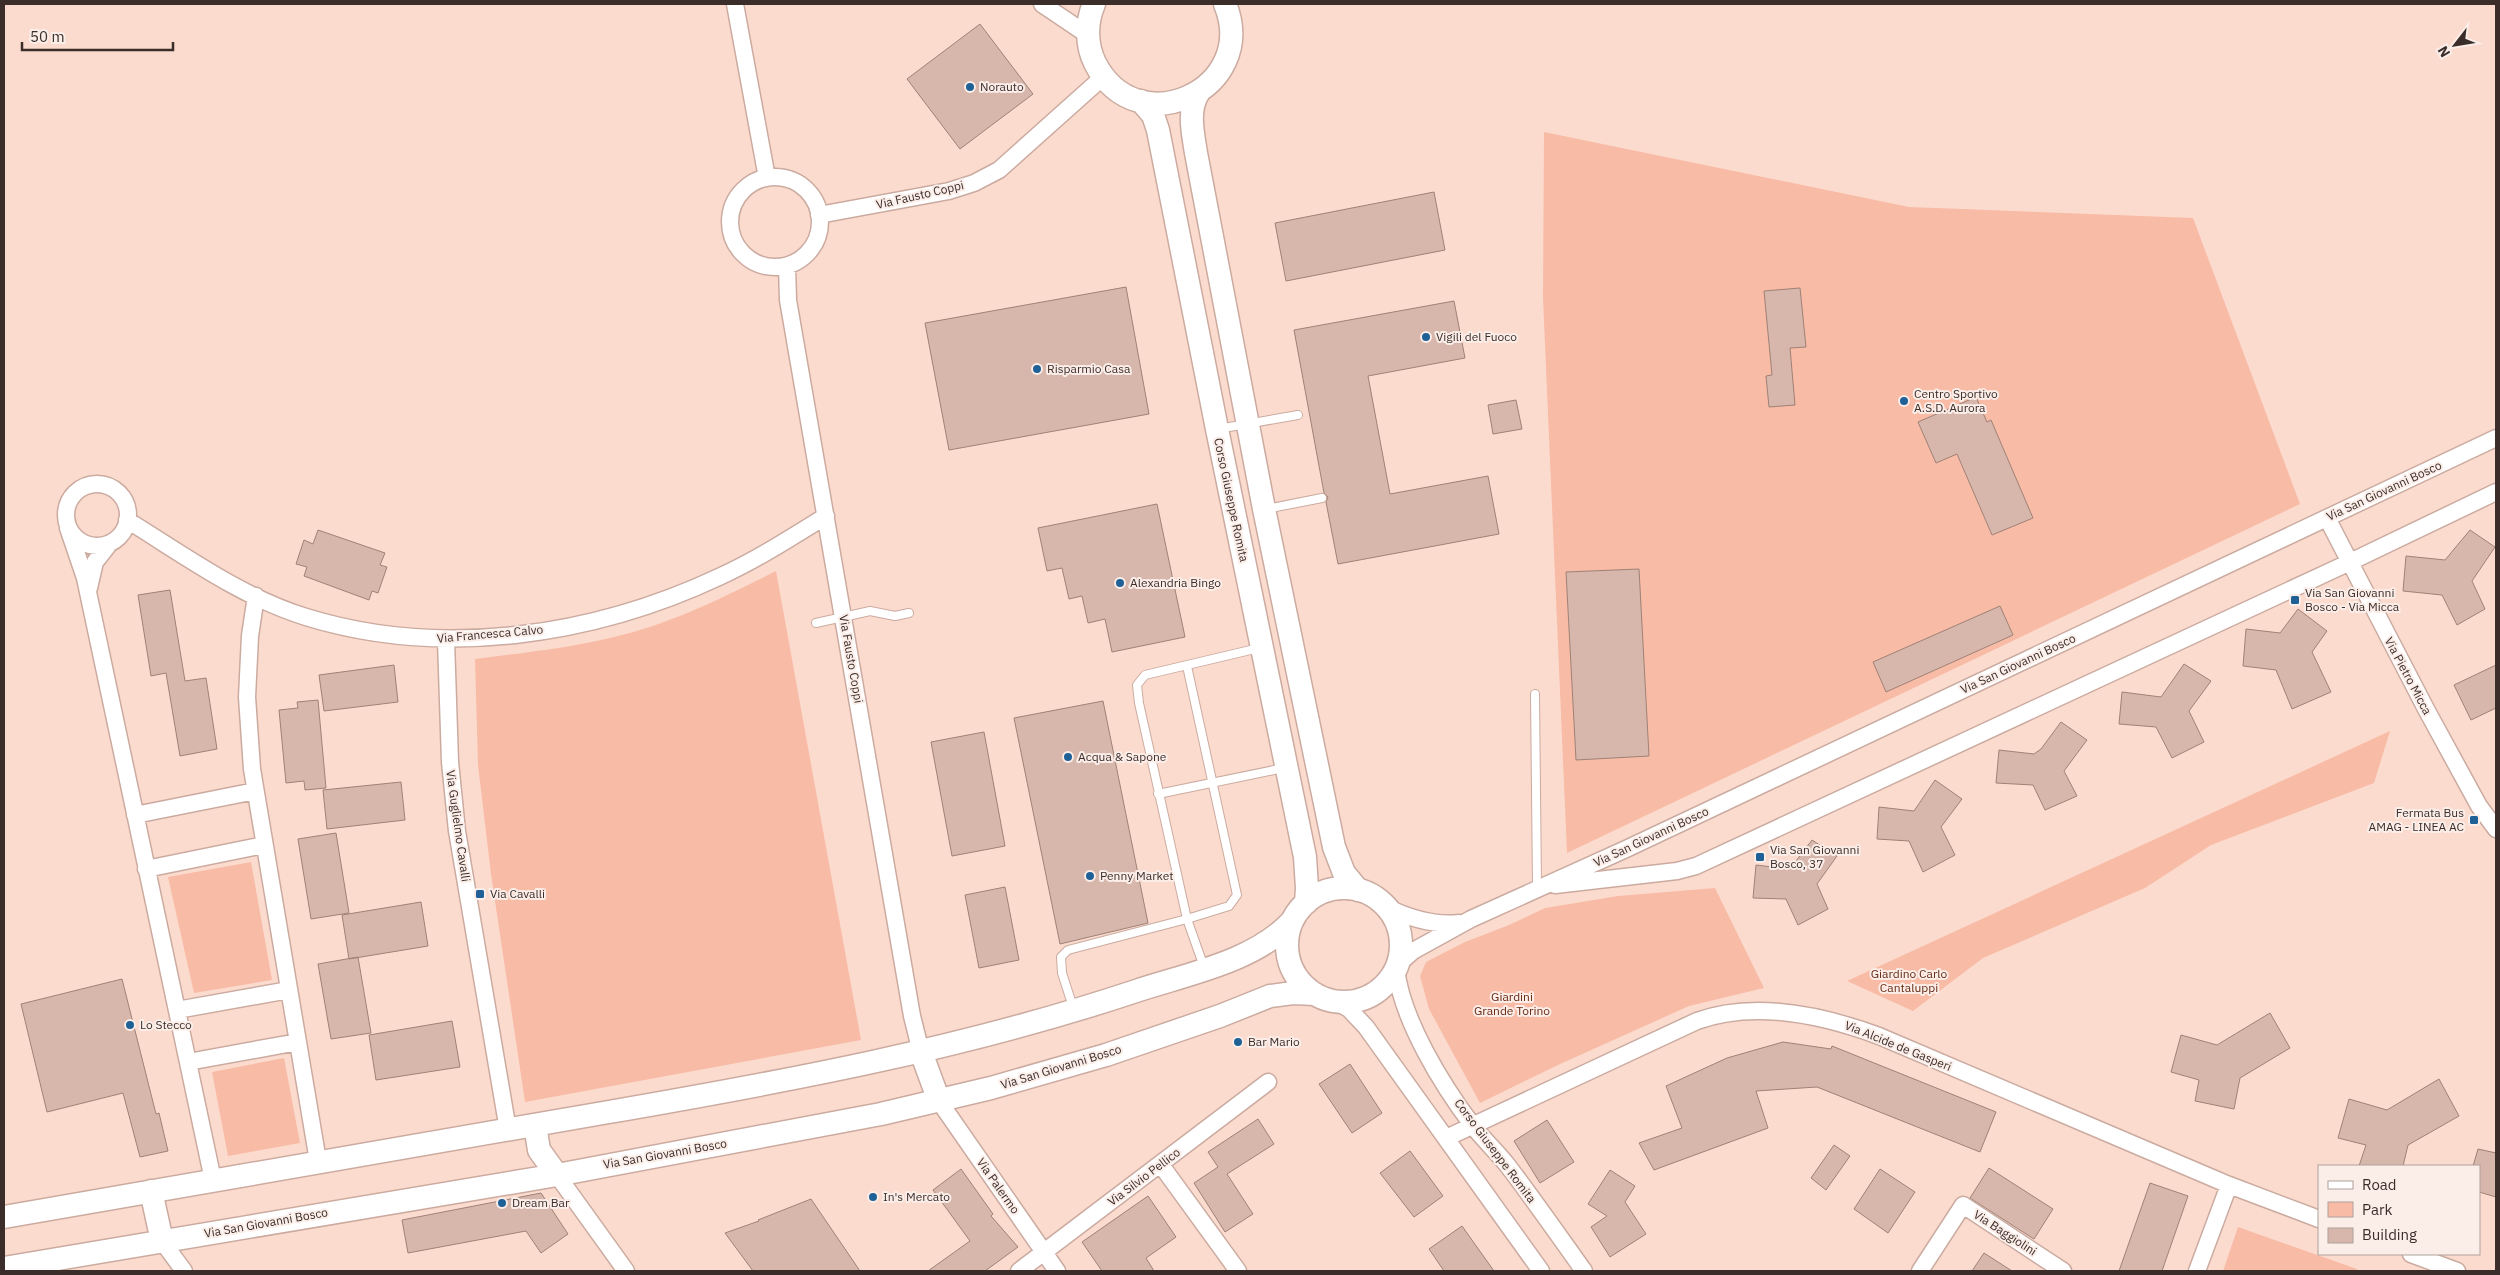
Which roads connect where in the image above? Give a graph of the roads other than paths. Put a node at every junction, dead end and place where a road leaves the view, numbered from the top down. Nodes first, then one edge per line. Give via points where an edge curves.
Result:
1 (735, 4) edge
2 (1042, 4) edge
3 (1094, 4) edge
4 (1225, 4) edge
5 (1088, 35) junction
6 (1104, 77) junction
7 (1199, 92) junction
8 (1141, 101) junction
9 (767, 178) junction
10 (819, 215) junction
11 (787, 266) junction
12 (1298, 415) dead end
13 (1248, 423) junction
14 (1217, 429) junction
15 (2496, 438) edge
16 (2496, 492) edge
17 (1322, 498) dead end
18 (1264, 509) junction
19 (826, 516) junction
20 (2327, 518) junction
21 (128, 520) junction
22 (68, 528) junction
23 (110, 543) junction
24 (2348, 563) junction
25 (88, 596) junction
26 (256, 596) junction
27 (909, 613) dead end
28 (843, 618) junction
29 (816, 623) dead end
30 (446, 640) junction
31 (1261, 648) junction
32 (1187, 666) junction
33 (1535, 694) dead end
34 (1285, 767) junction
35 (1212, 782) junction
36 (255, 790) junction
37 (1158, 794) junction
38 (135, 815) junction
39 (2496, 829) edge
40 (264, 845) junction
41 (146, 869) junction
42 (1538, 888) junction
43 (1358, 890) junction
44 (1306, 903) junction
45 (1386, 907) junction
46 (1187, 919) junction
47 (1471, 919) junction
48 (1292, 921) junction
49 (1204, 968) junction
50 (1396, 968) junction
51 (289, 990) junction
52 (1315, 994) junction
53 (1337, 1002) junction
54 (177, 1010) junction
55 (1074, 1011) junction
56 (298, 1042) junction
57 (921, 1052) junction
58 (188, 1062) junction
59 (1268, 1082) dead end
60 (939, 1101) junction
61 (535, 1125) junction
62 (1473, 1125) junction
63 (508, 1130) junction
64 (1446, 1138) junction
65 (318, 1162) junction
66 (1161, 1165) junction
67 (557, 1175) junction
68 (213, 1180) junction
69 (2229, 1184) junction
70 (151, 1192) junction
71 (4, 1217) edge
72 (2318, 1219) edge
73 (162, 1241) junction
74 (1044, 1252) junction
75 (2414, 1255) edge
76 (4, 1268) edge
77 (184, 1271) edge
78 (626, 1271) edge
79 (1019, 1271) edge
80 (1057, 1271) edge
81 (1238, 1271) edge
82 (1542, 1271) edge
83 (1584, 1271) edge
84 (1920, 1271) edge
85 (2063, 1271) edge
86 (2197, 1271) edge
87 (2457, 1271) edge

1 - 9 street
2 - 5 street
3 - 5 main road
4 - 7 main road via 1230,22 1229,50 1216,77
5 - 6 main road via 1092,57
6 - 8 main road via 1120,92
6 - 10 street, Via Fausto Coppi via 999,170 974,183 949,191
7 - 8 main road via 1171,103
7 - 13 main road via 1192,109 1192,126
8 - 14 main road, Corso Giuseppe Romita via 1153,115 1158,130
9 - 10 street via 781,178 800,186 815,202
9 - 11 street via 742,191 730,218 731,232 736,246 752,260 772,268
10 - 11 street via 816,241 799,261
11 - 19 street, Via Fausto Coppi via 788,300
12 - 13 lane
13 - 14 lane
13 - 18 main road
14 - 31 main road, Corso Giuseppe Romita
15 - 20 street, Via San Giovanni Bosco
16 - 24 street, Via San Giovanni Bosco
17 - 18 lane
18 - 43 main road via 1334,847 1344,873
19 - 28 street, Via Fausto Coppi
19 - 30 street, Via Francesca Calvo via 732,571 633,611 590,622 520,633
20 - 24 street, Via Pietro Micca
20 - 42 street, Via San Giovanni Bosco
21 - 22 street via 124,501 117,491 90,484 78,490 70,500 66,520
21 - 23 street via 120,536
21 - 26 street, Via Francesca Calvo via 223,580
22 - 23 street via 86,544 99,546
22 - 25 street
23 - 25 street via 95,562
24 - 39 street, Via Pietro Micca via 2479,806
24 - 42 street, Via San Giovanni Bosco via 1696,866
25 - 38 street
26 - 30 street, Via Francesca Calvo via 305,617 360,631
26 - 36 street via 247,697
27 - 28 lane via 895,616 870,611
28 - 29 lane
28 - 57 street, Via Fausto Coppi
30 - 63 street, Via Guglielmo Cavalli via 450,762 457,831
31 - 32 lane
31 - 34 main road, Corso Giuseppe Romita
32 - 35 lane
32 - 37 lane via 1145,675 1137,685
33 - 42 lane
34 - 35 lane
34 - 44 main road, Corso Giuseppe Romita via 1305,857
35 - 37 lane
35 - 46 lane via 1237,895 1229,906
36 - 38 street
36 - 40 street
37 - 46 lane
38 - 41 street
40 - 41 street
40 - 51 street
41 - 54 street
42 - 47 street, Via San Giovanni Bosco
43 - 44 main road via 1330,890
43 - 45 main road
44 - 48 main road
45 - 47 street via 1436,924
45 - 50 main road via 1400,937
46 - 49 lane
46 - 55 lane via 1068,950 1061,957 1062,973
47 - 50 street via 1414,951
48 - 49 main road via 1262,946
48 - 52 main road via 1287,939 1288,958 1298,979
49 - 55 main road
50 - 53 main road via 1386,983 1370,996
50 - 62 street, Corso Giuseppe Romita via 1403,998 1426,1053
51 - 54 street
51 - 56 street
52 - 53 main road
52 - 60 main road, Via San Giovanni Bosco via 1270,996 1106,1055
53 - 64 street via 1349,1009 1366,1027
54 - 58 street
55 - 57 main road
56 - 58 street
56 - 65 street
57 - 60 main road
57 - 61 main road via 728,1092
58 - 68 street
59 - 66 street, Via Silvio Pellico
60 - 67 main road, Via San Giovanni Bosco
60 - 74 street, Via Palermo
61 - 63 main road
61 - 67 main road via 540,1150
62 - 64 street, Via Alcide de Gasperi
62 - 69 street, Via Alcide de Gasperi via 1712,1016 1740,1012 1786,1013 1830,1020 1878,1036
62 - 83 street, Corso Giuseppe Romita via 1507,1165
63 - 65 main road
64 - 82 street
65 - 68 main road
66 - 74 street, Via Silvio Pellico
66 - 81 street
67 - 73 main road, Via San Giovanni Bosco
67 - 78 street
68 - 70 main road
69 - 72 street, Via Alcide de Gasperi
69 - 86 street
70 - 71 main road
70 - 73 main road
73 - 76 main road, Via San Giovanni Bosco
73 - 77 street
74 - 79 street, Via Silvio Pellico
74 - 80 street, Via Palermo
75 - 87 street
84 - 85 street, Via Baggiolini via 1963,1206

